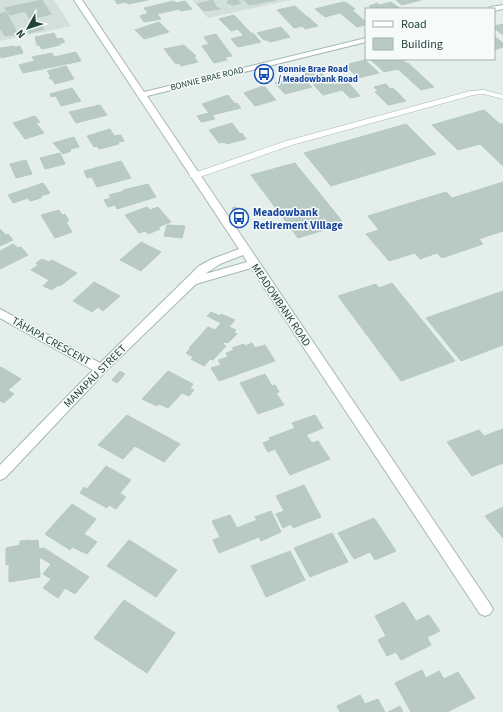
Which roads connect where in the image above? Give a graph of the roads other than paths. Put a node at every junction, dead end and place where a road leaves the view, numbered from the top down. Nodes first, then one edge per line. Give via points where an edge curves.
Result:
1 (78, 0) edge
2 (365, 40) edge
3 (141, 95) junction
4 (503, 97) edge
5 (194, 176) junction
6 (245, 251) junction
7 (254, 264) junction
8 (192, 280) junction
9 (0, 312) edge
10 (101, 369) junction
11 (0, 474) edge
12 (485, 609) dead end

1 - 3 street, MEADOWBANK ROAD
2 - 3 street, BONNIE BRAE ROAD
3 - 5 street, MEADOWBANK ROAD
4 - 5 lane via 484,92 474,93 289,143
5 - 6 street, MEADOWBANK ROAD
6 - 7 street, MEADOWBANK ROAD
6 - 8 street, MANAPAU STREET via 214,261 198,272
7 - 8 street, MANAPAU STREET
7 - 12 street, MEADOWBANK ROAD
8 - 10 street, MANAPAU STREET
9 - 10 street, TĀHAPA CRESCENT
10 - 11 street, MANAPAU STREET

